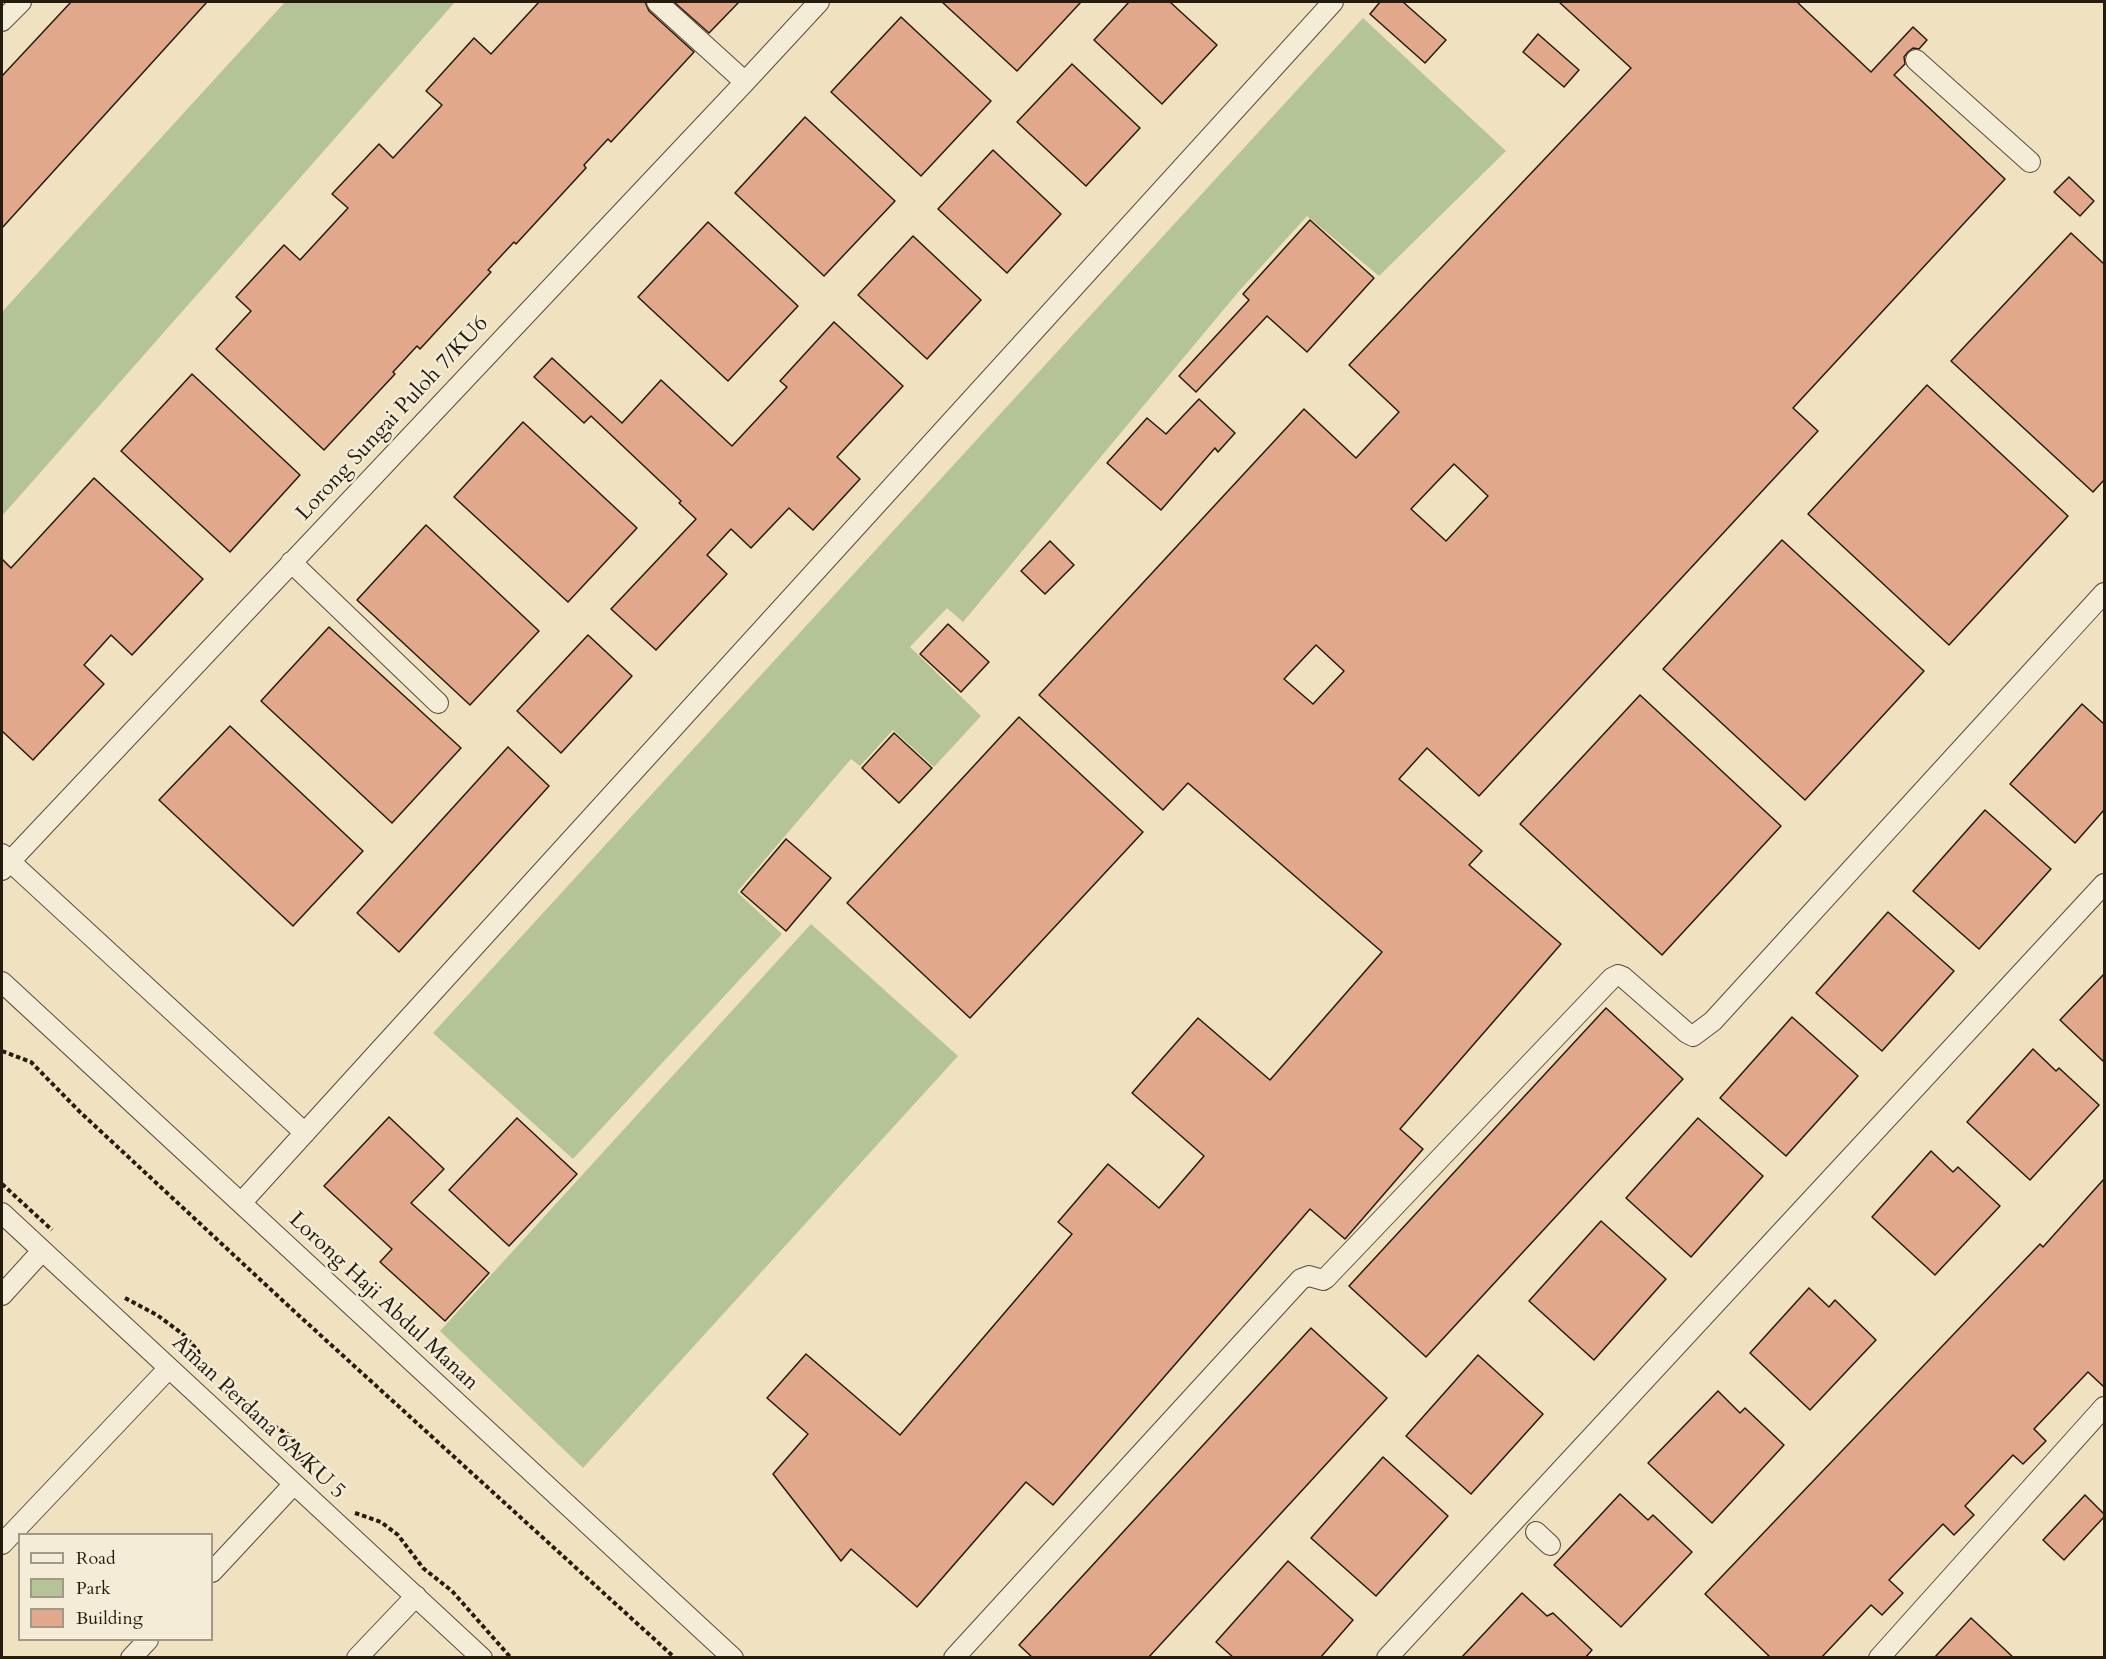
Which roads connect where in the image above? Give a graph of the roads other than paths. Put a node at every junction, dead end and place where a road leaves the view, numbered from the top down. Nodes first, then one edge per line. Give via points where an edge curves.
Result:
1 (21, 2) edge
2 (657, 2) edge
3 (819, 2) edge
4 (1333, 2) edge
5 (2, 21) edge
6 (1916, 60) dead end
7 (745, 82) junction
8 (2030, 162) dead end
9 (291, 562) junction
10 (2104, 593) edge
11 (438, 703) dead end
12 (4, 862) edge
13 (2104, 884) edge
14 (2, 982) edge
15 (305, 1133) junction
16 (241, 1203) junction
17 (2, 1213) edge
18 (42, 1251) junction
19 (2, 1295) edge
20 (169, 1368) junction
21 (2104, 1407) edge
22 (302, 1479) junction
23 (2, 1544) edge
24 (213, 1571) edge
25 (416, 1596) junction
26 (147, 1641) edge
27 (131, 1658) edge
28 (357, 1658) edge
29 (483, 1658) edge
30 (733, 1658) edge
31 (954, 1658) edge
32 (1388, 1658) edge
33 (1879, 1658) edge

1 - 5 street
2 - 7 street
3 - 7 street, Lorong Sungai Puloh 7/KU6
4 - 15 street
6 - 8 street
7 - 9 street, Lorong Sungai Puloh 7/KU6
9 - 11 street
9 - 12 street, Lorong Sungai Puloh 7/KU6
10 - 31 street via 1713,1021 1693,1036 1623,977 1612,978 1326,1278 1301,1279
12 - 15 street
13 - 32 street
14 - 16 street, Lorong Haji Abdul Manan
15 - 16 street
16 - 30 street, Lorong Haji Abdul Manan
17 - 18 street, Aman Perdana 6A/KU 5
18 - 19 street
18 - 20 street, Aman Perdana 6A/KU 5
20 - 22 street, Aman Perdana 6A/KU 5
20 - 23 street
21 - 33 street
22 - 24 street
22 - 25 street, Aman Perdana 6A/KU 5
25 - 28 street
25 - 29 street, Aman Perdana 6A/KU 5
26 - 27 street

